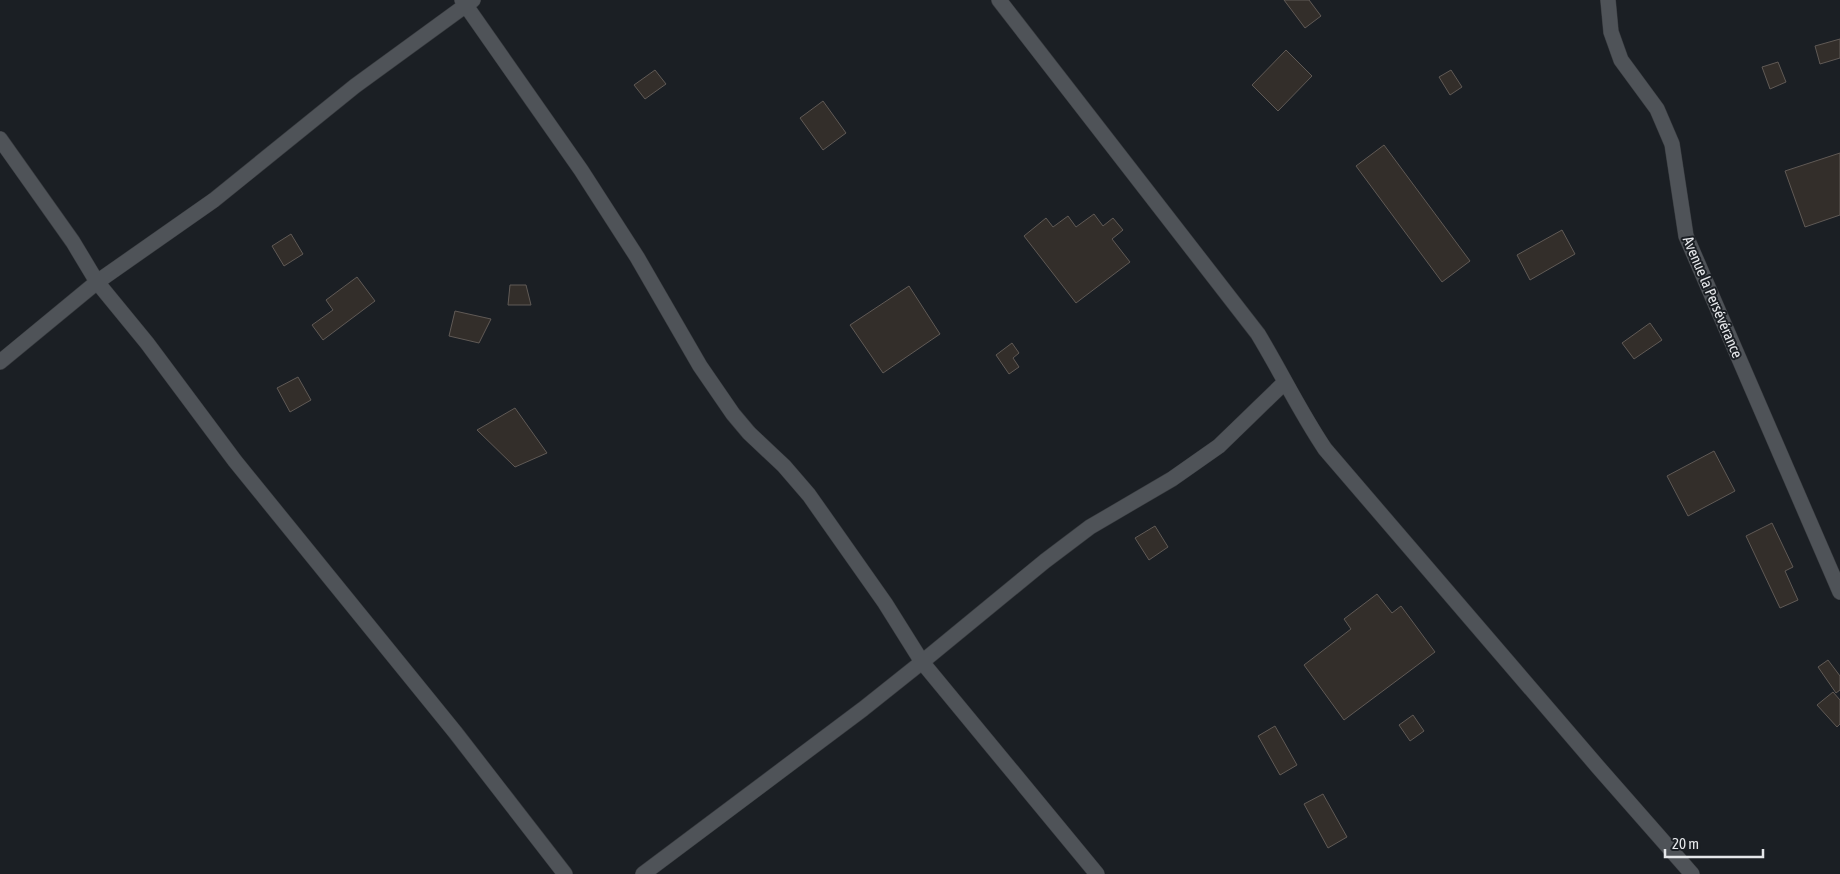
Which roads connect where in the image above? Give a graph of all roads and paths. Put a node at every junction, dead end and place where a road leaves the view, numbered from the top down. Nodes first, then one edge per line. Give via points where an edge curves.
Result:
1 (999, 0) edge
2 (1608, 0) edge
3 (467, 2) edge
4 (0, 139) edge
5 (97, 282) junction
6 (0, 362) edge
7 (1285, 382) junction
8 (1840, 592) edge
9 (922, 662) junction
10 (565, 874) edge
11 (644, 874) edge
12 (1097, 874) edge
13 (1692, 874) edge

1 - 7 street via 1258,334
2 - 8 street, Avenue la Persévérance via 1611,32 1621,60 1657,109 1669,135 1686,236
3 - 5 street via 354,86 214,200
3 - 9 street via 637,257 700,366 749,433 784,466 809,496 885,603
4 - 5 street via 73,242
5 - 6 street
5 - 10 street via 235,461 455,732
7 - 9 street via 1219,446 1172,479 1090,528
7 - 13 street via 1326,449
9 - 11 street
9 - 12 street

